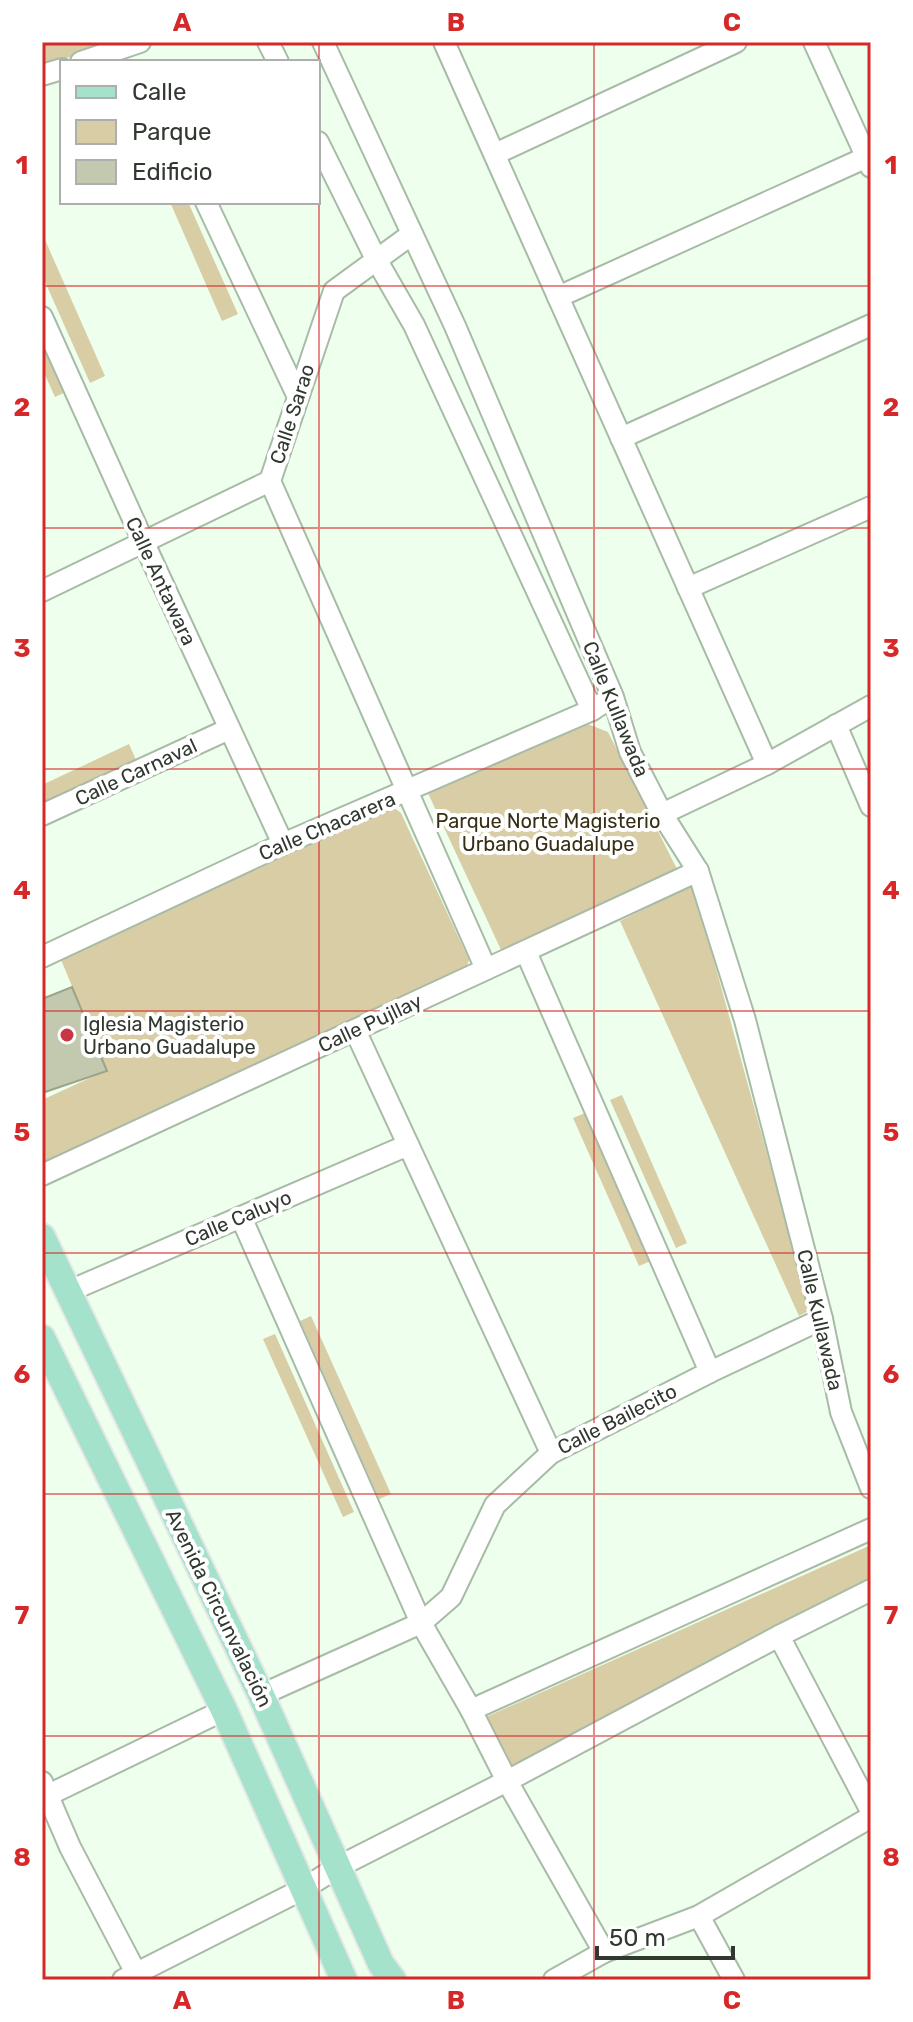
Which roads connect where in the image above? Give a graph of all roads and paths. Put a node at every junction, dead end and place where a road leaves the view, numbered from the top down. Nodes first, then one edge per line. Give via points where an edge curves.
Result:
1 (268, 42) edge
2 (323, 42) edge
3 (444, 42) edge
4 (736, 42) edge
5 (814, 42) edge
6 (137, 50) edge
7 (90, 60) edge
8 (277, 60) edge
9 (320, 146) edge
10 (495, 154) junction
11 (869, 162) edge
12 (207, 204) edge
13 (412, 234) junction
14 (376, 259) junction
15 (558, 297) junction
16 (42, 317) edge
17 (871, 325) edge
18 (298, 397) junction
19 (621, 438) junction
20 (270, 481) junction
21 (871, 507) edge
22 (143, 541) junction
23 (688, 588) junction
24 (42, 591) edge
25 (613, 697) junction
26 (871, 706) edge
27 (592, 710) junction
28 (836, 725) junction
29 (229, 729) junction
30 (767, 764) junction
31 (407, 791) junction
32 (871, 806) edge
33 (662, 814) junction
34 (42, 815) edge
35 (283, 844) junction
36 (698, 871) junction
37 (526, 952) junction
38 (42, 957) edge
39 (486, 969) junction
40 (355, 1030) junction
41 (408, 1145) junction
42 (42, 1175) edge
43 (241, 1217) junction
44 (42, 1237) edge
45 (67, 1292) junction
46 (822, 1319) junction
47 (42, 1338) edge
48 (710, 1372) junction
49 (551, 1453) junction
50 (871, 1488) edge
51 (871, 1529) edge
52 (871, 1590) edge
53 (421, 1623) junction
54 (779, 1636) junction
55 (261, 1695) junction
56 (224, 1710) junction
57 (471, 1710) junction
58 (507, 1781) junction
59 (44, 1792) edge
60 (871, 1814) edge
61 (338, 1867) junction
62 (303, 1889) junction
63 (699, 1916) junction
64 (604, 1952) junction
65 (130, 1977) edge
66 (344, 1980) edge
67 (393, 1980) edge
68 (554, 1980) edge
69 (734, 1980) edge

1 - 8 street
2 - 13 street, Calle Kullawada
3 - 10 street
4 - 10 street
5 - 11 street
6 - 7 street
9 - 14 street
10 - 15 street
11 - 15 street
12 - 18 street
13 - 14 street, Calle Sarao
13 - 25 street, Calle Kullawada
14 - 18 street, Calle Sarao via 334,291
14 - 27 street via 414,325
15 - 19 street
16 - 22 street, Calle Antawara
17 - 19 street
18 - 20 street, Calle Sarao
19 - 23 street
20 - 22 street, Calle Sarao
20 - 31 street
21 - 23 street
22 - 24 street, Calle Sarao
22 - 29 street, Calle Antawara
23 - 30 street
25 - 27 street, Calle Chacarera
25 - 33 street, Calle Kullawada via 630,752
26 - 28 street
27 - 31 street, Calle Chacarera
28 - 30 street
28 - 32 street
29 - 34 street, Calle Carnaval
29 - 35 street, Calle Antawara
30 - 33 street
31 - 35 street, Calle Chacarera
31 - 39 street
33 - 36 street, Calle Kullawada
35 - 38 street, Calle Chacarera
36 - 37 street, Calle Pujllay
36 - 46 street, Calle Kullawada via 745,1020
37 - 39 street, Calle Pujllay
37 - 48 street
39 - 40 street, Calle Pujllay
40 - 41 street
40 - 42 street, Calle Pujllay
41 - 43 street, Calle Caluyo
41 - 49 street
43 - 45 street, Calle Caluyo
43 - 53 street
44 - 45 main road, Avenida Circunvalación
45 - 55 main road, Avenida Circunvalación
46 - 48 street, Calle Bailecito
46 - 50 street, Calle Kullawada via 841,1412
47 - 56 main road, Avenida Circunvalación
48 - 49 street, Calle Bailecito
49 - 53 street, Calle Bailecito via 495,1505 451,1597
51 - 57 street
52 - 54 street
53 - 55 street, Calle Bailecito
53 - 57 street
54 - 58 street
54 - 60 street
55 - 61 main road, Avenida Circunvalación
56 - 59 street
56 - 62 main road, Avenida Circunvalación
57 - 58 street
58 - 61 street
58 - 64 street
59 - 65 street
60 - 63 street
61 - 62 street
61 - 67 main road, Avenida Circunvalación
62 - 65 street
62 - 66 main road, Avenida Circunvalación
63 - 64 street
63 - 69 street
64 - 68 street

